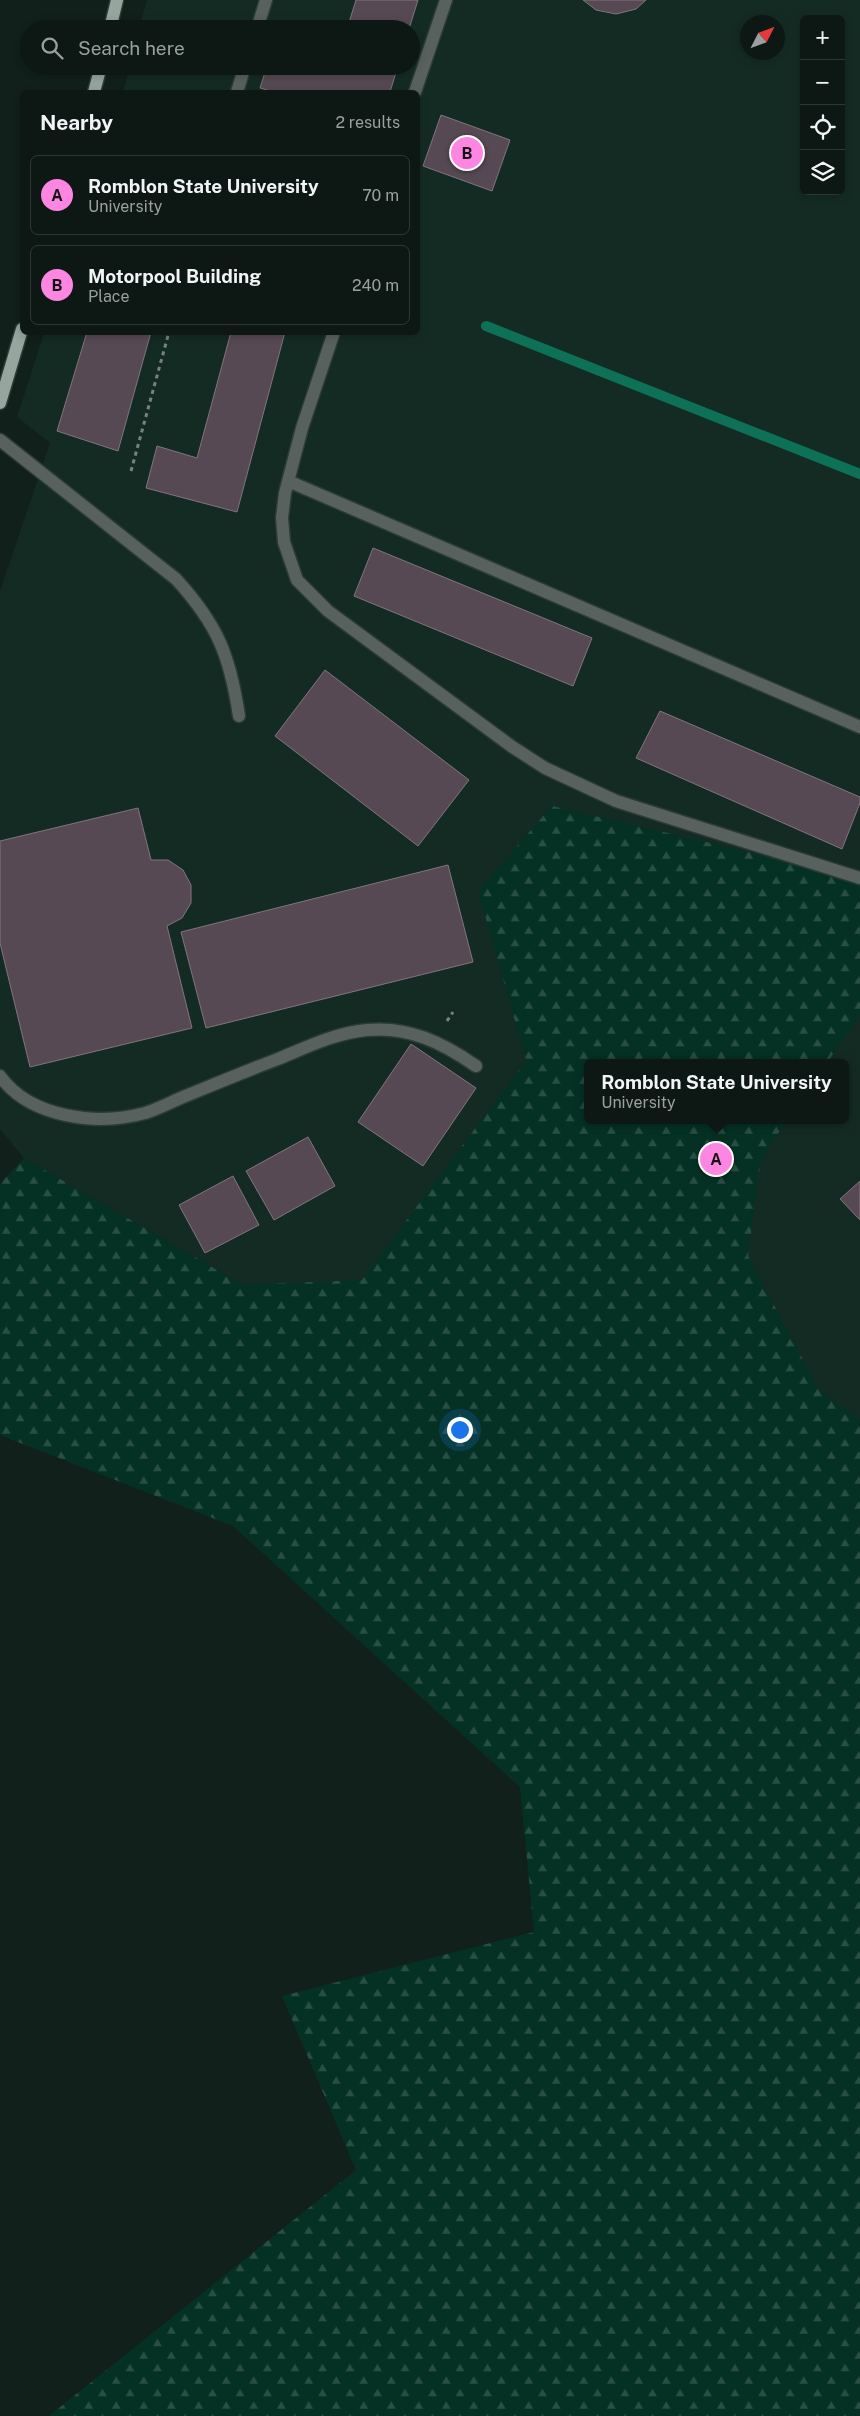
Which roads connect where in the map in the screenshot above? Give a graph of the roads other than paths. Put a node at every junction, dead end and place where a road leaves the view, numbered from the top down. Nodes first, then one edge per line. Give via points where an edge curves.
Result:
1 (117, 0) edge
2 (266, 0) edge
3 (446, 0) edge
4 (112, 20) edge
5 (260, 20) edge
6 (99, 75) edge
7 (242, 75) edge
8 (96, 90) edge
9 (238, 90) edge
10 (416, 90) edge
11 (20, 335) edge
12 (333, 335) edge
13 (0, 403) edge
14 (0, 440) edge
15 (288, 481) junction
16 (239, 716) dead end
17 (860, 727) edge
18 (860, 878) edge
19 (476, 1066) dead end
20 (0, 1076) edge

1 - 4 main road
2 - 5 lane
3 - 10 lane
6 - 8 main road
7 - 9 lane
11 - 13 main road
12 - 15 lane
14 - 16 lane via 176,579 199,604 218,638 232,674
15 - 17 lane
15 - 18 lane via 282,518 284,542 297,580 328,611 511,746 546,768 616,801
19 - 20 lane via 434,1040 400,1031 368,1030 333,1036 145,1113 104,1118 68,1115 37,1107 8,1088

